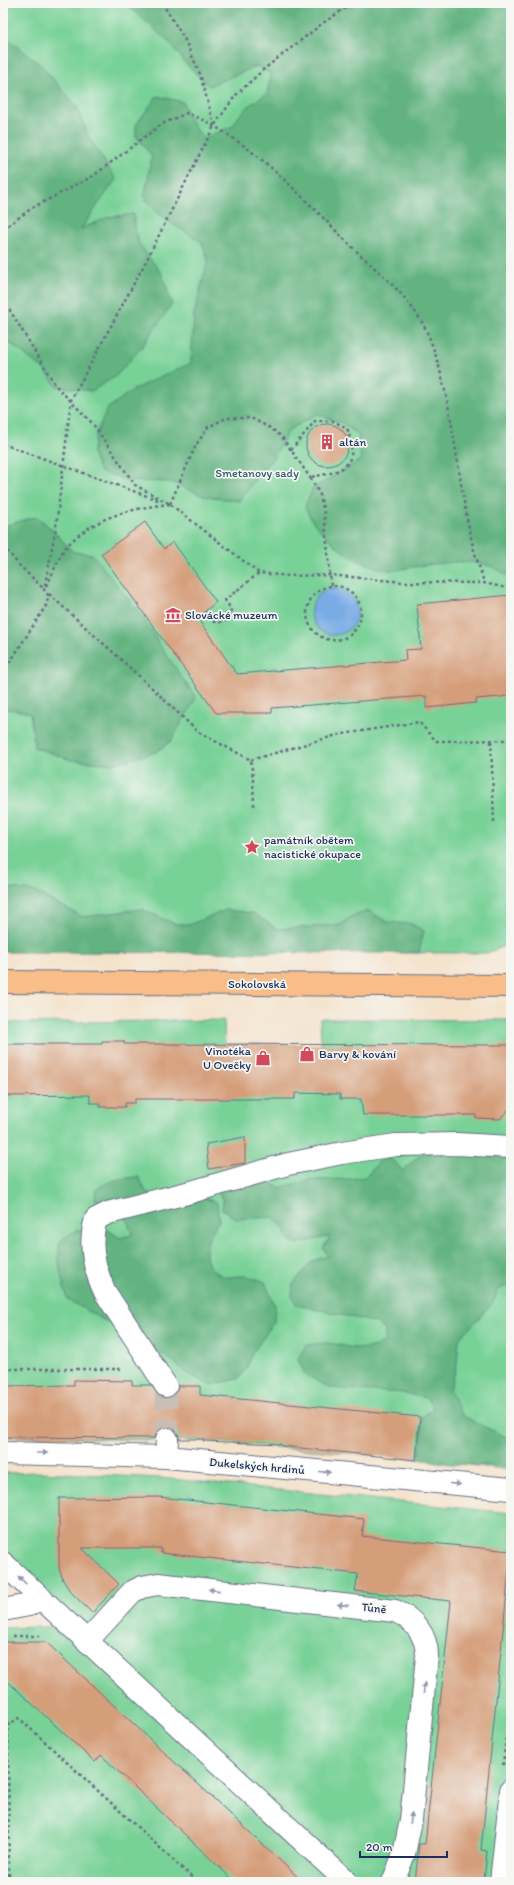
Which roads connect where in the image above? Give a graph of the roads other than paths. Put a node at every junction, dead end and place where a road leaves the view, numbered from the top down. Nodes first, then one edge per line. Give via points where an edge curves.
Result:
1 (3, 982) edge
2 (511, 986) edge
3 (511, 1147) edge
4 (161, 1377) tunnel mouth
5 (3, 1453) edge
6 (511, 1489) edge
7 (3, 1563) edge
8 (41, 1598) junction
9 (3, 1610) edge
10 (88, 1640) junction
11 (511, 1790) edge
12 (347, 1882) edge
13 (393, 1882) edge
14 (501, 1882) edge

1 - 2 main road, Sokolovská
3 - 4 street via 457,1144 396,1145 342,1153 288,1164 108,1213 96,1219 92,1240 98,1277 105,1292
5 -> 6 street, Dukelských hrdinů via 166,1448
8 -> 7 street
8 - 9 street via 29,1604
8 - 10 street
10 - 12 street
13 -> 10 street, Tůně via 404,1854 411,1820 427,1656 426,1642 419,1628 407,1617 395,1611 158,1584 132,1592
11 - 14 street

